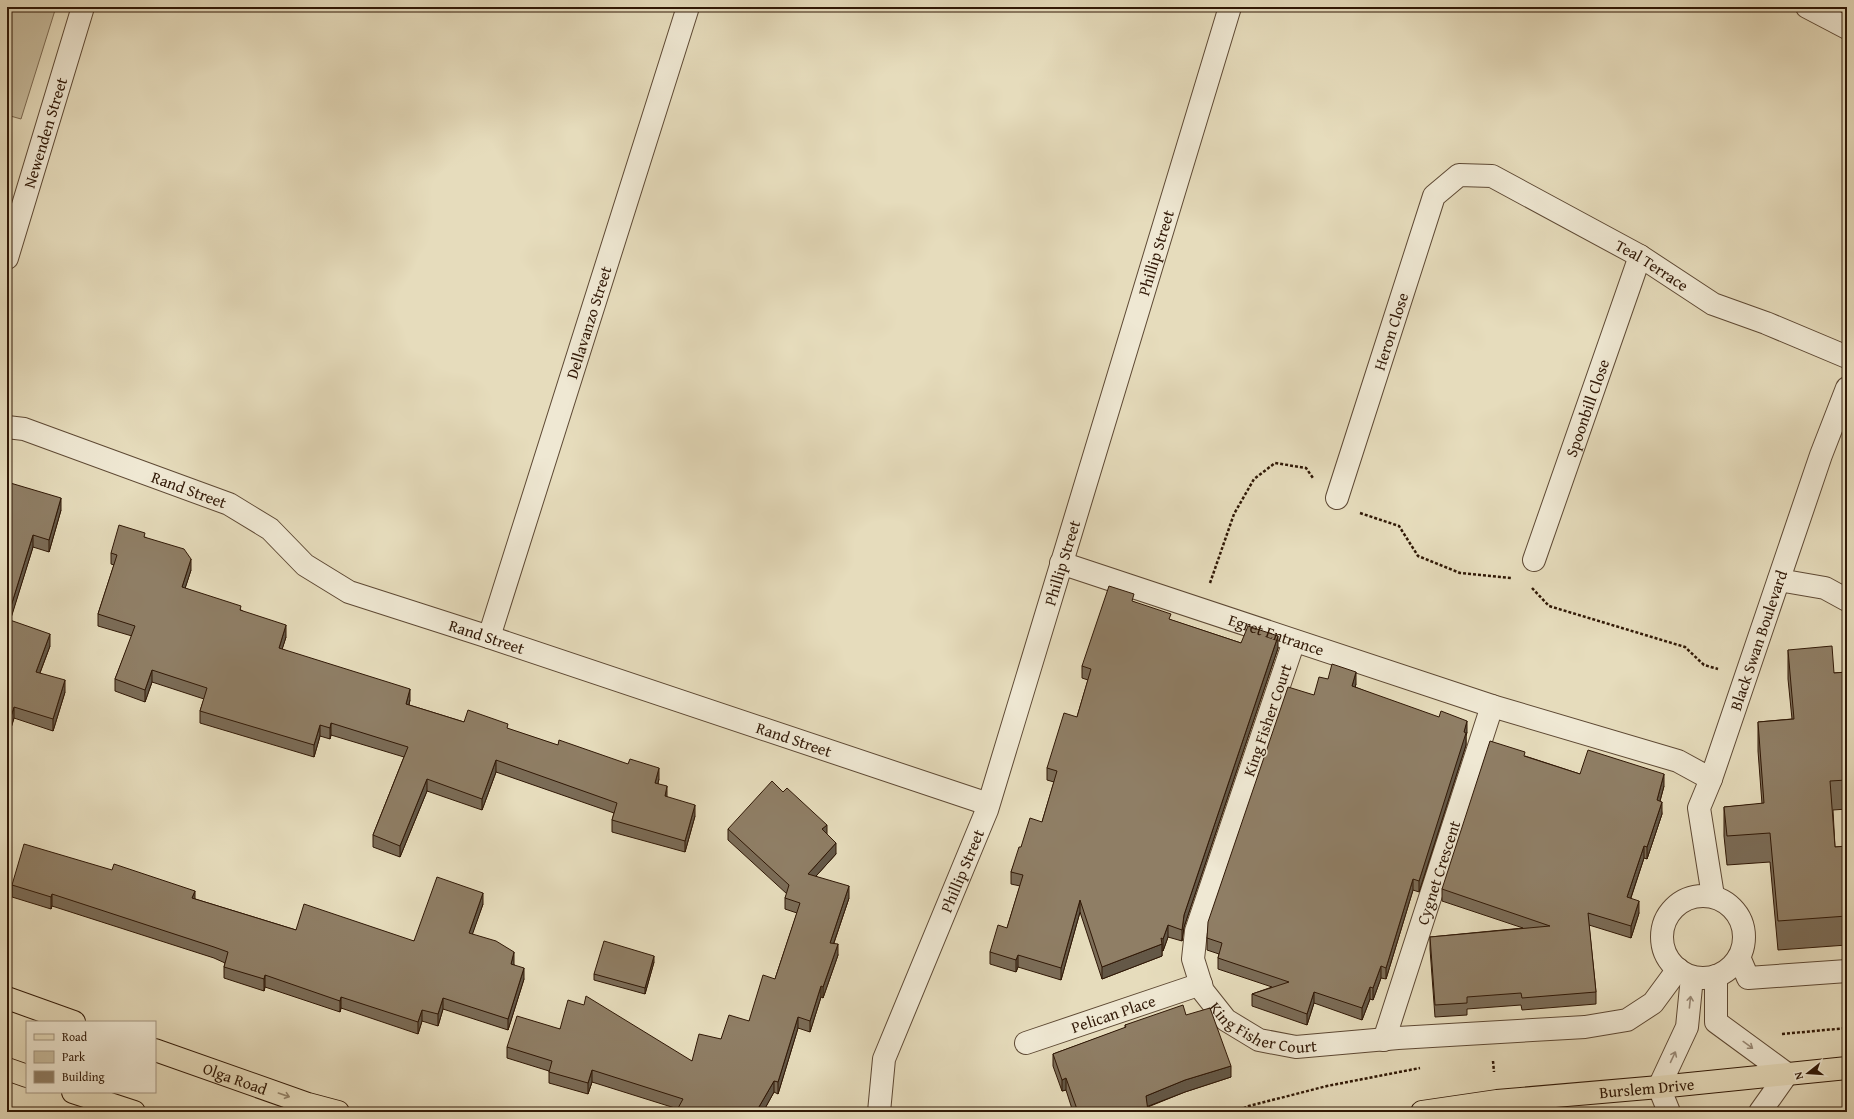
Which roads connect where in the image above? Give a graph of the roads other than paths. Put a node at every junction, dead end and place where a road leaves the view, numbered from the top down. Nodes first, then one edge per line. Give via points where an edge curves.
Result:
1 (83, 7) edge
2 (688, 7) edge
3 (1230, 7) edge
4 (1807, 7) edge
5 (1847, 28) edge
6 (1459, 176) joint
7 (1640, 256) junction
8 (7, 258) edge
9 (1847, 357) edge
10 (1847, 388) edge
11 (7, 427) edge
12 (1337, 498) dead end
13 (1534, 560) dead end
14 (1062, 563) junction
15 (1779, 580) junction
16 (1847, 600) edge
17 (489, 637) junction
18 (1294, 641) junction
19 (1492, 706) junction
20 (1711, 779) junction
21 (988, 804) junction
22 (1713, 896) junction
23 (1739, 957) junction
24 (1847, 971) edge
25 (1685, 973) junction
26 (1716, 976) junction
27 (1201, 984) junction
28 (7, 998) edge
29 (71, 1021) edge
30 (1384, 1040) junction
31 (1026, 1043) dead end
32 (156, 1050) edge
33 (1847, 1068) edge
34 (7, 1069) edge
35 (1787, 1074) junction
36 (26, 1076) edge
37 (1659, 1087) junction
38 (76, 1093) edge
39 (307, 1108) edge
40 (134, 1112) edge
41 (338, 1112) edge
42 (879, 1112) edge
43 (1422, 1112) edge
44 (1669, 1112) edge
45 (1760, 1112) edge

1 - 8 street, Newenden Street
2 - 17 street, Dellavanzo Street
3 - 14 street, Phillip Street
4 - 5 street
6 - 7 street, Teal Terrace via 1492,176
6 - 12 street, Heron Close via 1434,196
7 - 9 street, Teal Terrace via 1713,304
7 - 13 street, Spoonbill Close
10 - 15 street, Black Swan Boulevard via 1821,455
11 - 17 street, Rand Street via 24,429 229,504 270,529 305,565 349,592
14 - 18 street, Egret Entrance
14 - 21 street, Phillip Street
15 - 16 street via 1825,588
15 - 20 street, Black Swan Boulevard
17 - 21 street, Rand Street
18 - 19 street, Egret Entrance
18 - 27 street, King Fisher Court via 1196,931 1194,958
19 - 20 street, Egret Entrance via 1678,761
19 - 30 street, Cygnet Crescent
20 - 22 street, Black Swan Boulevard via 1699,808
21 - 42 street, Phillip Street via 884,1059
22 - 23 street via 1724,901 1741,920 1744,945
22 - 25 street via 1685,900 1674,908 1666,919 1662,932 1663,946 1669,959
23 - 24 street via 1748,978
23 - 26 street via 1725,972
25 - 26 street via 1704,978
25 - 30 street, King Fisher Court via 1653,1003 1627,1020 1586,1027
37 -> 25 street via 1687,1027
26 -> 35 street via 1716,1022
27 - 30 street, King Fisher Court via 1203,991 1226,1020 1259,1040 1296,1047
27 - 31 street, Pelican Place
28 - 29 main road
32 -> 39 main road, Olga Road
33 - 35 main road, Burslem Drive
34 - 36 main road
35 - 37 main road, Burslem Drive
35 - 45 street
37 - 43 main road, Burslem Drive via 1498,1101
37 - 44 street
38 - 40 main road
39 - 41 main road, Olga Road

